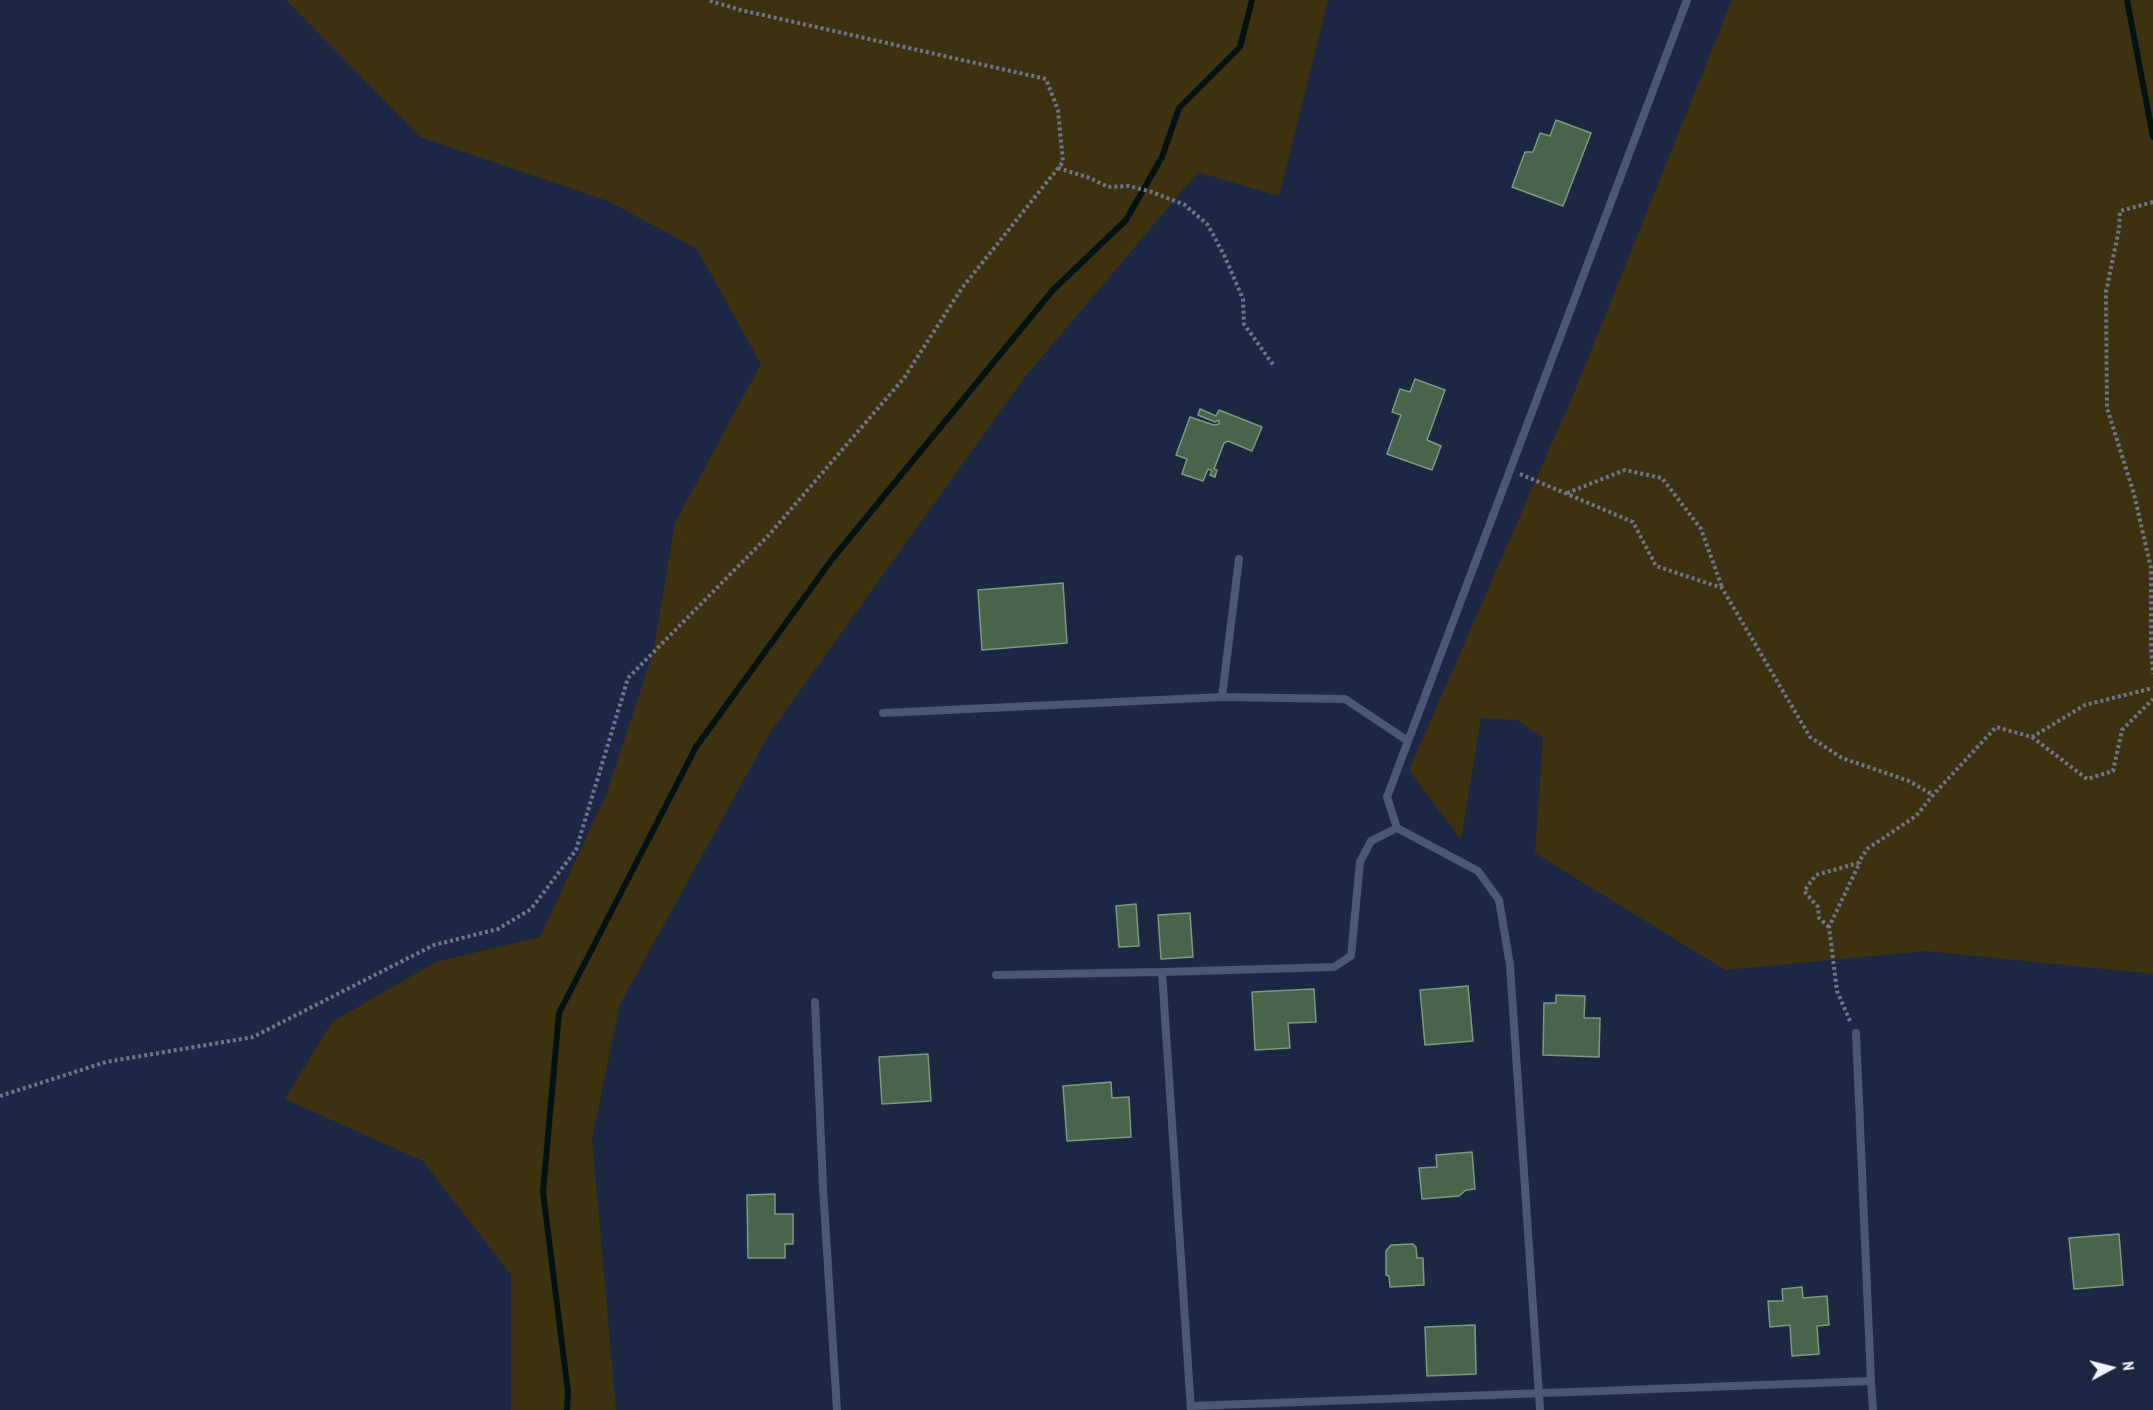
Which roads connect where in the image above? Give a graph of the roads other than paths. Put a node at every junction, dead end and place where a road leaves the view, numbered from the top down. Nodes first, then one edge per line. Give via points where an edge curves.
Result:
1 (1687, 0) edge
2 (1239, 559) dead end
3 (1222, 697) junction
4 (883, 713) dead end
5 (1408, 741) junction
6 (1397, 828) junction
7 (1162, 972) junction
8 (996, 975) dead end
9 (815, 1002) dead end
10 (1856, 1033) road end
11 (1871, 1381) junction
12 (1539, 1394) junction
13 (1191, 1408) edge
14 (837, 1410) edge
15 (1540, 1410) edge
16 (1873, 1410) edge

1 - 5 lane
2 - 3 lane
3 - 4 lane
3 - 5 lane via 1345,699
5 - 6 lane via 1387,797
6 - 7 lane via 1371,841 1360,862 1351,956 1334,967
6 - 12 lane via 1478,871 1499,900 1510,965
7 - 8 lane
7 - 13 lane
9 - 14 lane
10 - 11 lane
11 - 12 lane
11 - 16 lane
12 - 13 lane
12 - 15 lane

